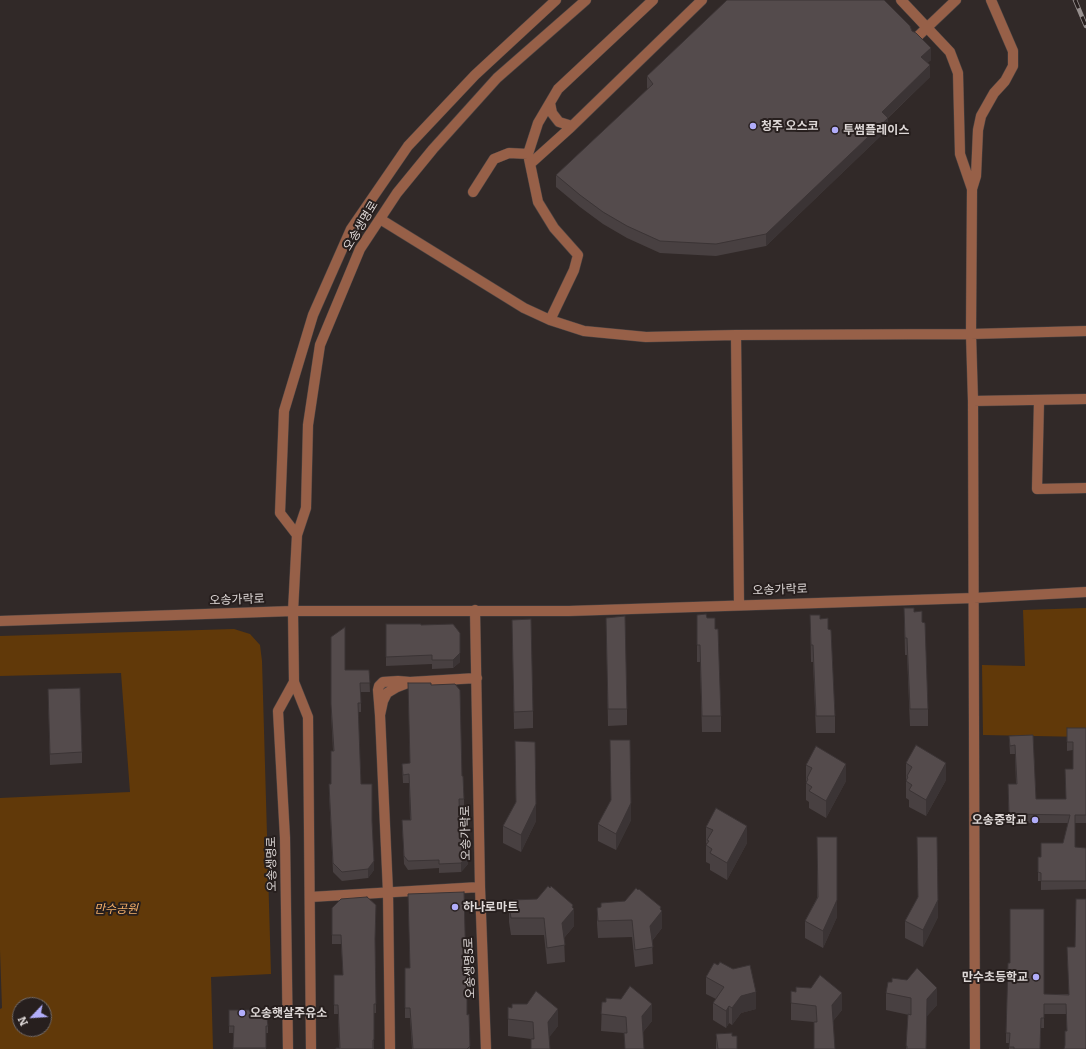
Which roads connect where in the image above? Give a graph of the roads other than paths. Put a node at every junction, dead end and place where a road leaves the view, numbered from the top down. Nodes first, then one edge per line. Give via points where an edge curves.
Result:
1 (556, 0) edge
2 (586, 0) edge
3 (653, 0) edge
4 (702, 0) edge
5 (901, 0) edge
6 (956, 0) edge
7 (991, 0) edge
8 (927, 27) junction
9 (916, 38) edge
10 (550, 103) junction
11 (572, 126) junction
12 (529, 159) junction
13 (972, 190) junction
14 (473, 192) dead end
15 (380, 219) junction
16 (550, 320) junction
17 (1086, 331) edge
18 (971, 334) junction
19 (736, 335) junction
20 (1086, 399) edge
21 (1039, 400) junction
22 (973, 401) junction
23 (1086, 488) edge
24 (296, 535) junction
25 (1086, 592) edge
26 (974, 598) junction
27 (739, 605) junction
28 (475, 610) junction
29 (293, 611) junction
30 (0, 621) edge
31 (477, 678) junction
32 (294, 682) junction
33 (480, 887) junction
34 (388, 892) junction
35 (310, 896) junction
36 (288, 1049) edge
37 (311, 1049) edge
38 (390, 1049) edge
39 (486, 1049) edge
40 (975, 1049) edge

1 - 24 street, 오송생명로 via 475,75 408,146 351,229 314,315 284,411 280,513
2 - 15 street, 오송생명로 via 497,78 433,149 397,193
3 - 10 street via 558,89
4 - 11 street
5 - 8 street
6 - 8 street
7 - 13 street via 1013,51 1012,66 981,116 976,176
8 - 9 street
8 - 13 street via 950,52 958,73 960,154
10 - 11 street via 552,113 559,122
10 - 12 street via 538,123
11 - 12 street
12 - 14 street via 509,153 494,159
12 - 16 street via 538,202 554,228 578,255 574,270
13 - 18 street
15 - 16 street via 524,308
15 - 24 street, 오송생명로 via 360,249 320,345 308,425 306,508
16 - 19 street via 584,331 646,337
17 - 18 street
18 - 19 street
18 - 22 street
19 - 27 street
20 - 21 street
21 - 22 street
21 - 23 street via 1037,489
22 - 26 street
24 - 29 street, 오송생명로
25 - 26 street, 오송가락로
26 - 27 street, 오송가락로
26 - 40 street
27 - 28 street, 오송가락로
28 - 29 street, 오송가락로
28 - 31 street, 오송가락로
29 - 30 street, 오송가락로
29 - 32 street, 오송생명로
31 - 33 street, 오송가락로
31 - 34 street via 387,681 381,683 378,690
32 - 35 street, 오송생명로 via 308,717
32 - 36 street, 오송생명로 via 278,711 285,838
33 - 34 street
33 - 39 street, 오송생명5로
34 - 35 street
34 - 38 street
35 - 37 street, 오송생명로

